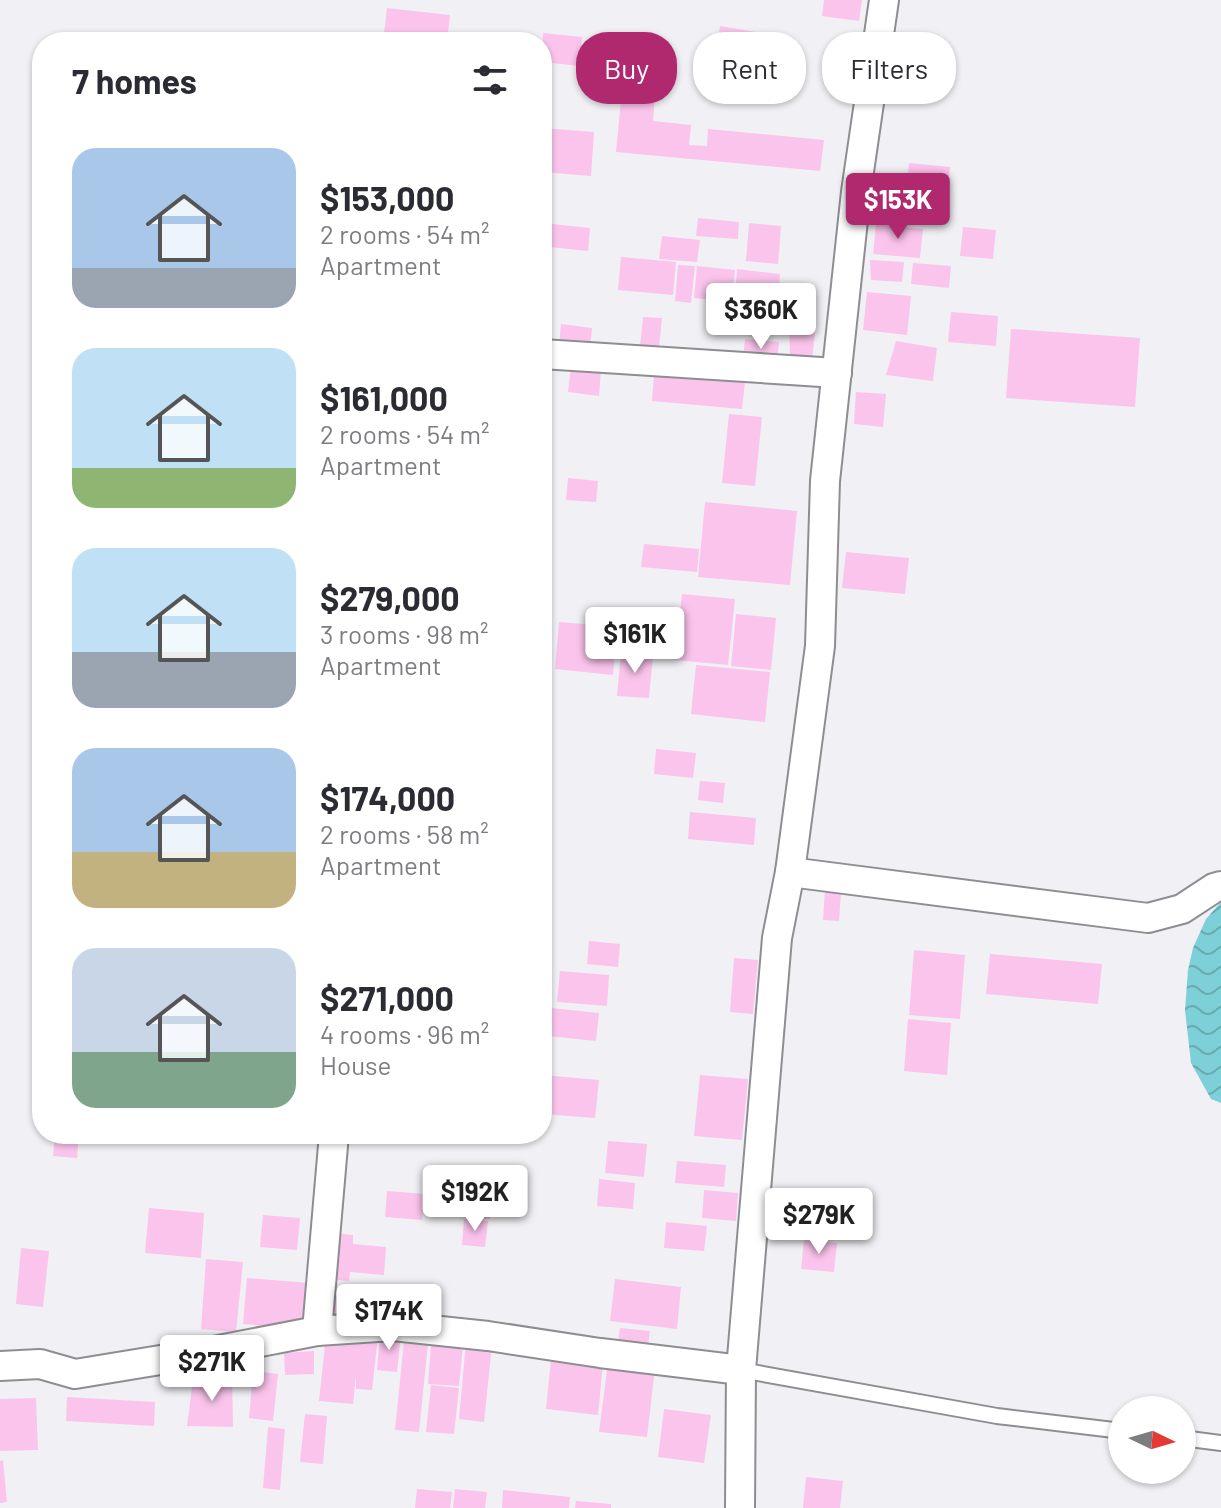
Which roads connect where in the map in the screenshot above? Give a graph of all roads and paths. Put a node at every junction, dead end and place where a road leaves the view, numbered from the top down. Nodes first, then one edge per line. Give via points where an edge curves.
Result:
1 (884, 0) edge
2 (552, 354) edge
3 (837, 373) junction
4 (790, 872) junction
5 (1221, 886) edge
6 (333, 1144) edge
7 (317, 1331) junction
8 (0, 1366) edge
9 (741, 1370) junction
10 (1108, 1429) edge
11 (1196, 1440) edge
12 (1221, 1443) edge
13 (740, 1508) edge

1 - 3 street
2 - 3 street
3 - 4 street via 825,481 820,646
4 - 5 street via 1148,918 1182,909
4 - 9 street via 777,938
6 - 7 street
7 - 8 street via 75,1374 40,1364
7 - 9 street via 393,1326
9 - 10 lane via 997,1416
9 - 13 street
11 - 12 lane

